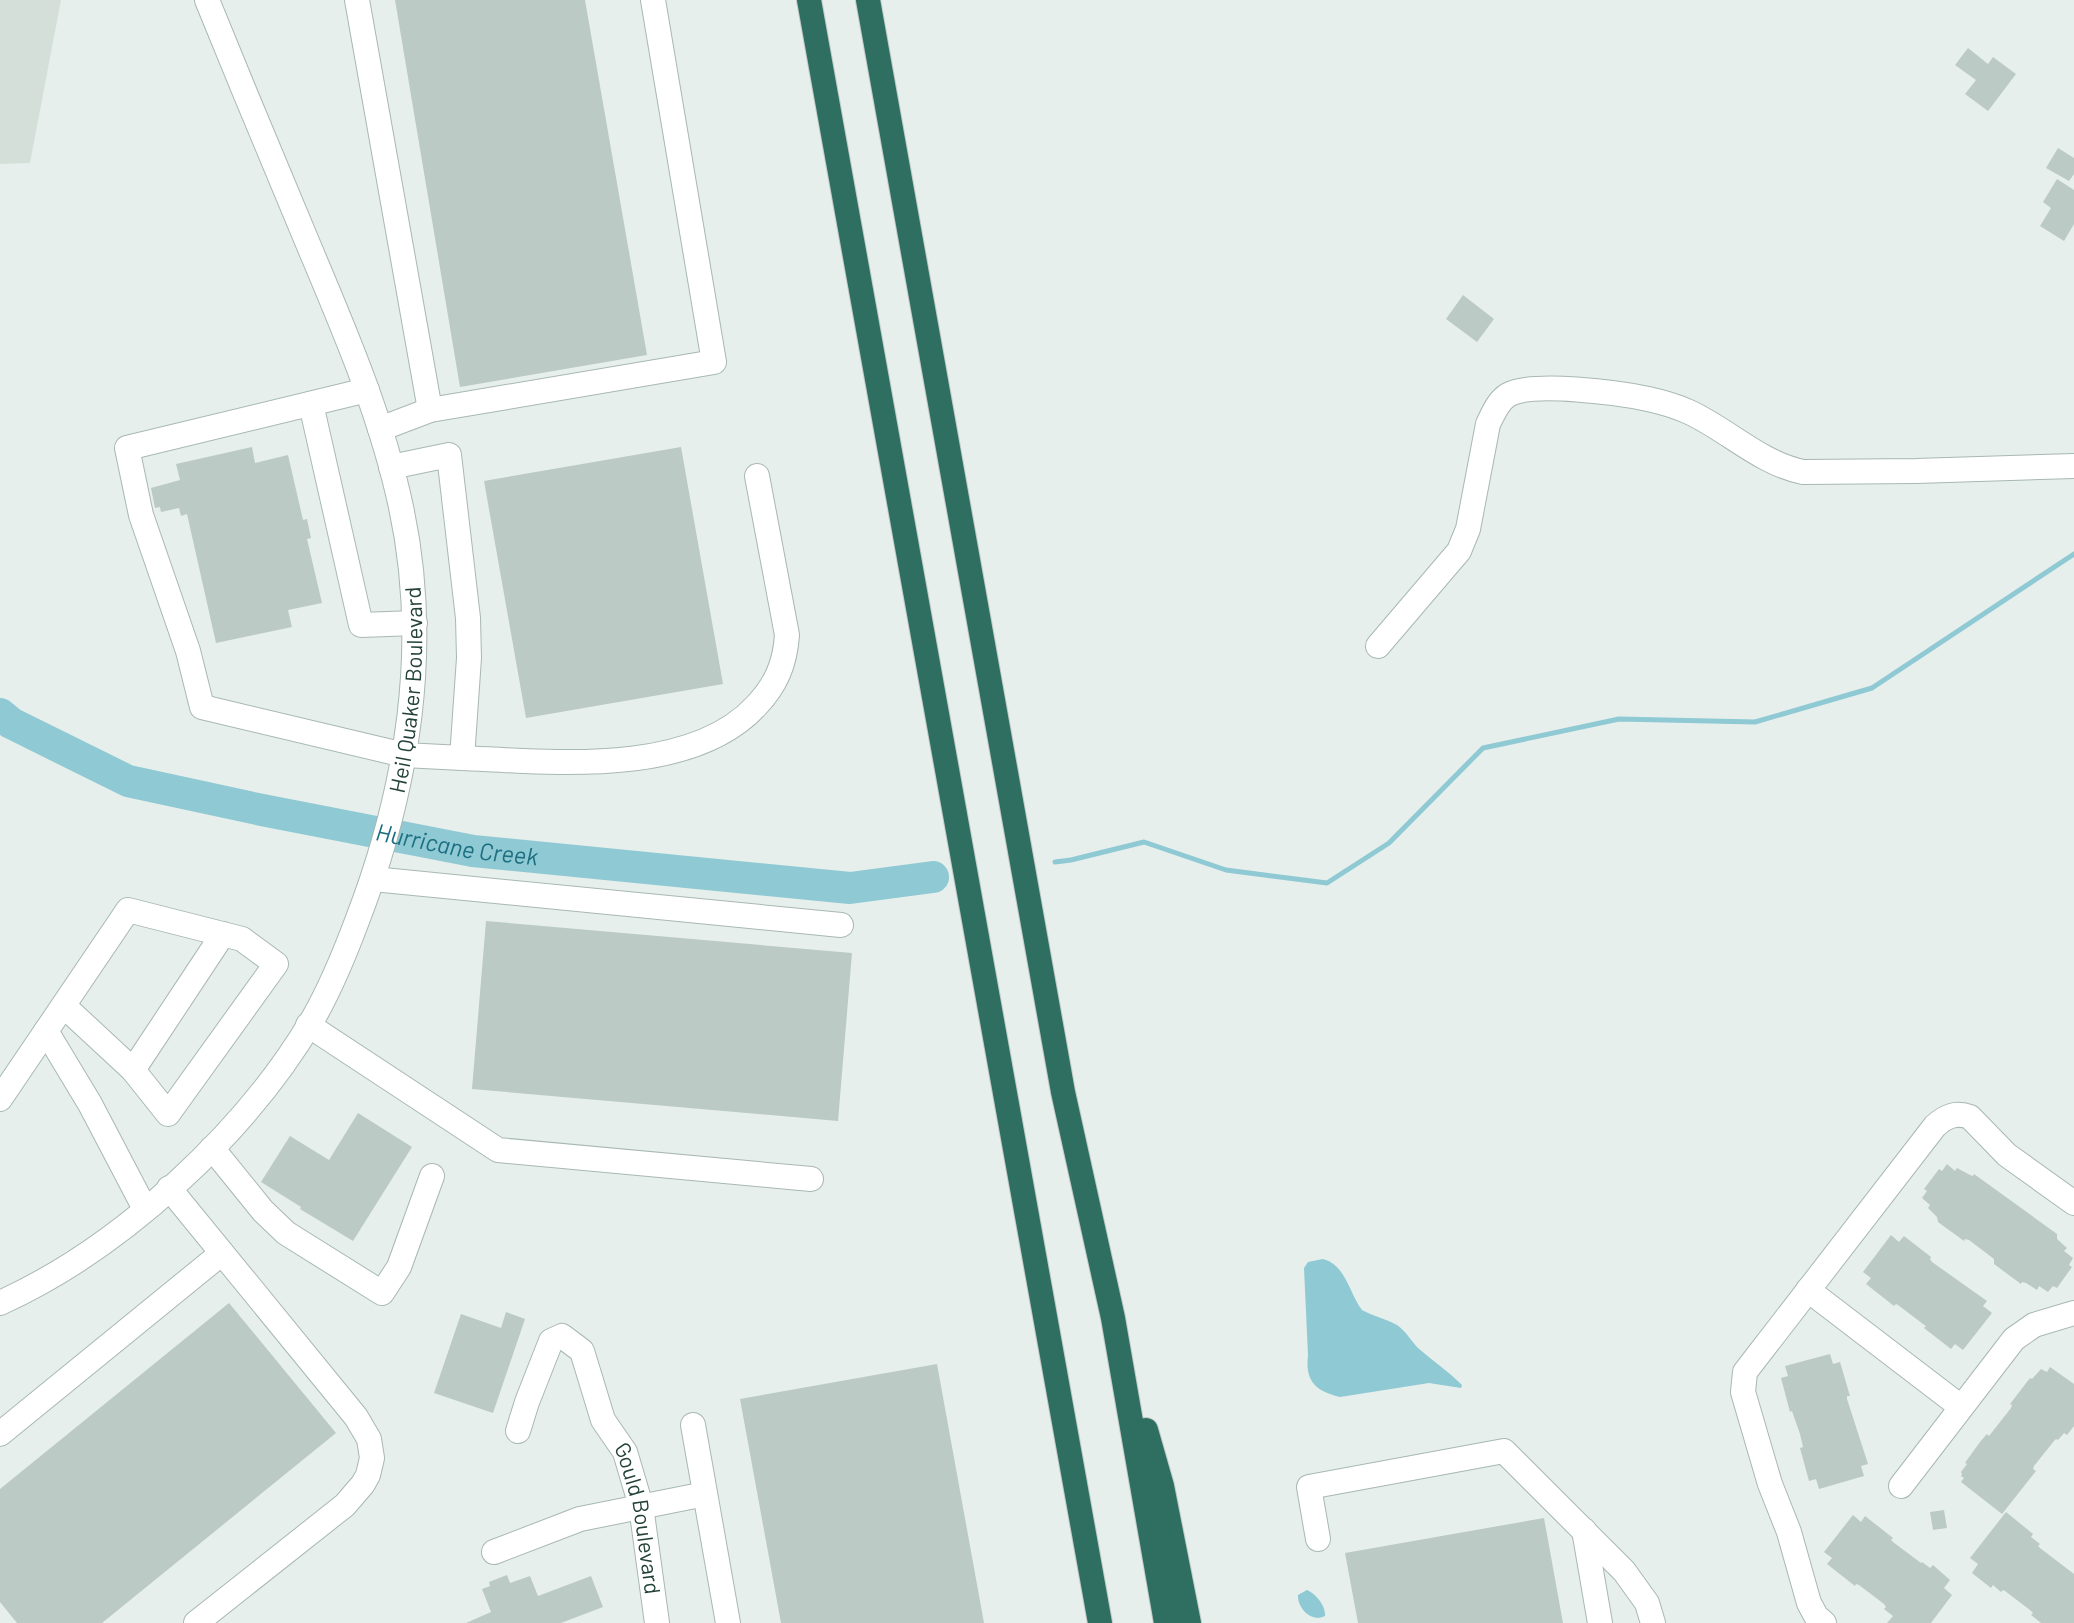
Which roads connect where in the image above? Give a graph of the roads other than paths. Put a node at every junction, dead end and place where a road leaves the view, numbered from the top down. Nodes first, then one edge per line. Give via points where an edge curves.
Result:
1 (207, 0) edge
2 (357, 0) edge
3 (653, 0) edge
4 (809, 0) edge
5 (868, 0) edge
6 (367, 390) junction
7 (311, 404) junction
8 (430, 410) junction
9 (380, 429) junction
10 (2074, 466) edge
11 (391, 467) junction
12 (757, 476) dead end
13 (415, 623) junction
14 (1378, 646) dead end
15 (404, 755) junction
16 (462, 758) junction
17 (373, 879) junction
18 (841, 925) dead end
19 (223, 934) junction
20 (64, 1006) junction
21 (308, 1025) junction
22 (46, 1031) junction
23 (133, 1070) junction
24 (0, 1099) edge
25 (212, 1148) junction
26 (432, 1176) dead end
27 (811, 1179) dead end
28 (169, 1188) junction
29 (2074, 1203) edge
30 (145, 1209) junction
31 (222, 1253) junction
32 (1808, 1290) junction
33 (0, 1303) edge
34 (2074, 1313) edge
35 (1113, 1318) junction
36 (1961, 1407) junction
37 (693, 1425) dead end
38 (518, 1431) dead end
39 (0, 1434) edge
40 (1901, 1486) dead end
41 (705, 1494) junction
42 (641, 1506) junction
43 (1584, 1530) junction
44 (1318, 1539) dead end
45 (494, 1552) dead end
46 (196, 1623) edge
47 (657, 1623) edge
48 (728, 1623) edge
49 (1100, 1623) edge
50 (1166, 1623) edge
51 (1189, 1623) edge
52 (1600, 1623) edge
53 (1653, 1623) edge
54 (1824, 1623) edge

1 - 6 street, Heil Quaker Boulevard
2 - 8 street
3 - 8 street via 714,362
4 - 49 highway
5 - 35 highway via 1063,1092
6 - 7 street
6 - 9 street, Heil Quaker Boulevard
7 - 13 street via 361,625
7 - 15 street via 127,448 141,515 202,707
8 - 9 street
9 - 11 street, Heil Quaker Boulevard
10 - 14 street via 1803,472 1664,403 1580,390 1521,390 1502,400 1488,424 1459,551
11 - 13 street, Heil Quaker Boulevard via 410,558
11 - 16 street via 449,455 468,618
12 - 16 street via 787,635 781,670 753,710 707,741 647,757
13 - 15 street, Heil Quaker Boulevard
15 - 16 street
15 - 17 street, Heil Quaker Boulevard
17 - 18 street
17 - 21 street, Heil Quaker Boulevard
19 - 20 street via 128,910
19 - 23 street
19 - 23 street via 242,939 276,964 168,1114
20 - 22 street
20 - 23 street
21 - 25 street, Heil Quaker Boulevard via 276,1073
21 - 27 street via 498,1150
22 - 24 street
22 - 30 street
25 - 26 street via 286,1233 382,1293 399,1267
25 - 28 street, Heil Quaker Boulevard
28 - 30 street, Heil Quaker Boulevard
28 - 31 street
29 - 32 street via 2007,1155 1974,1119 1952,1115 1935,1126
30 - 33 street, Heil Quaker Boulevard via 68,1266
31 - 39 street
31 - 46 street via 356,1417 369,1439 372,1458 368,1475 345,1505
32 - 36 street
32 - 54 street via 1749,1366 1743,1386 1809,1603
34 - 36 street via 2020,1333
35 - 50 highway
35 - 51 highway via 1162,1486
36 - 40 street
37 - 41 street
38 - 42 street, Gould Boulevard via 551,1341 562,1336 582,1351 603,1420 625,1452
41 - 42 street
41 - 48 street
42 - 45 street via 580,1519
42 - 47 street, Gould Boulevard
43 - 44 street via 1504,1451 1309,1487
43 - 52 street
43 - 53 street via 1638,1588

